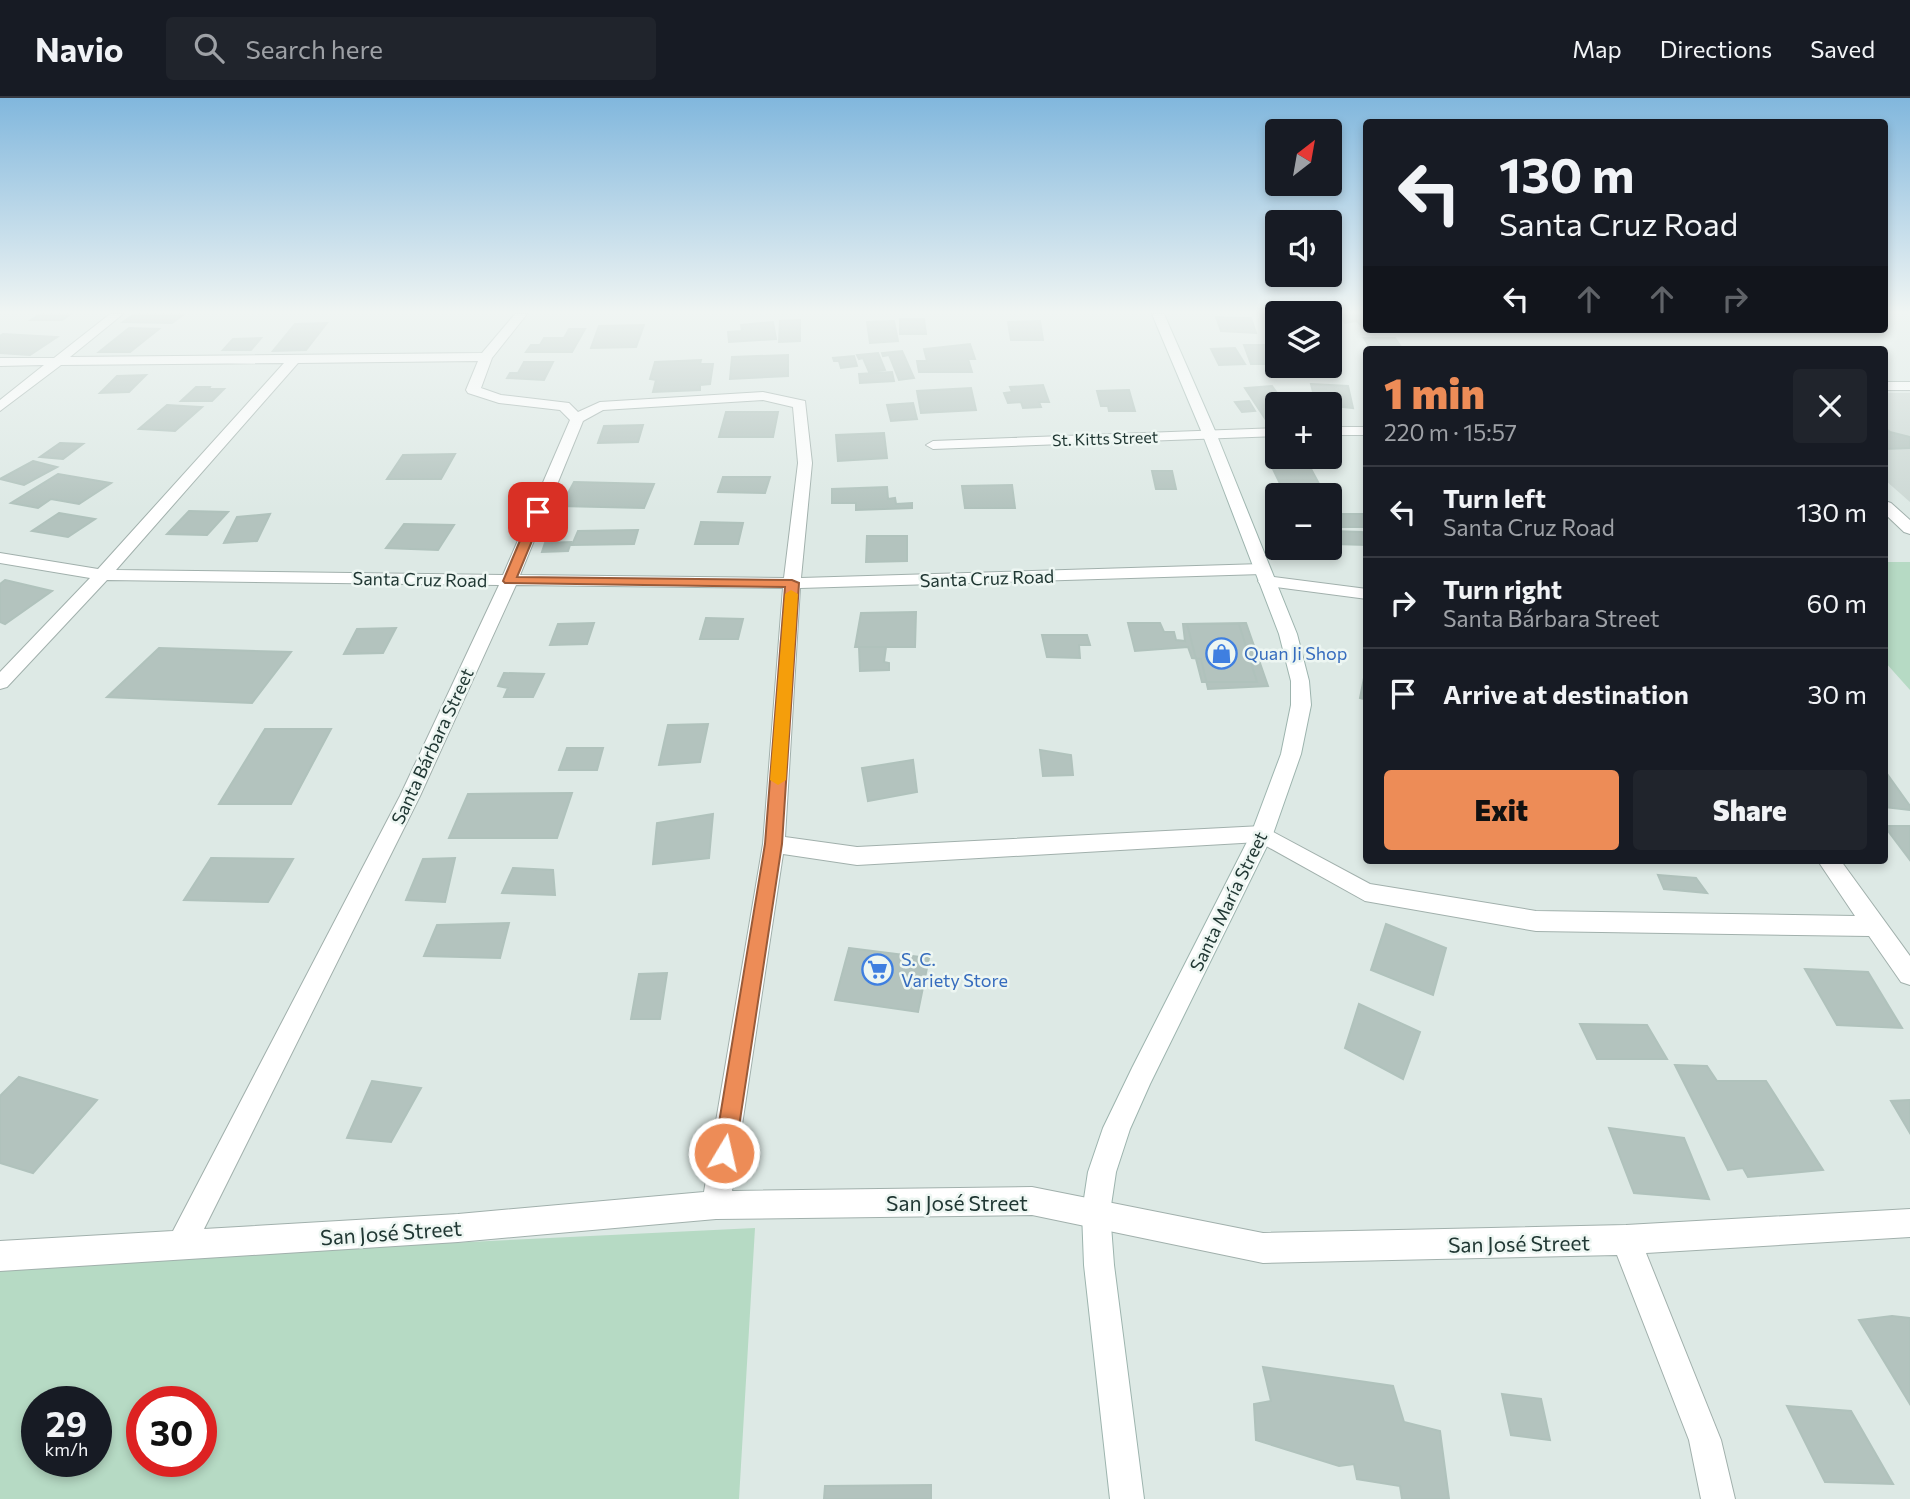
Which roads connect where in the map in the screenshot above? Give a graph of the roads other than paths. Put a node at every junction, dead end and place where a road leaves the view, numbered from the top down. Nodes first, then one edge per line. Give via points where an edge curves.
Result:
1 (34, 379) edge
2 (277, 379) edge
3 (477, 379) edge
4 (1186, 379) edge
5 (1888, 386) edge
6 (1910, 386) edge
7 (0, 407) edge
8 (570, 413) junction
9 (1363, 430) edge
10 (1342, 431) edge
11 (1265, 432) edge
12 (1209, 433) junction
13 (933, 445) dead end
14 (1888, 509) edge
15 (1910, 529) edge
16 (0, 558) edge
17 (102, 575) junction
18 (1264, 575) junction
19 (509, 581) junction
20 (792, 583) junction
21 (1363, 593) edge
22 (0, 683) edge
23 (1262, 834) junction
24 (774, 844) junction
25 (1831, 864) edge
26 (1875, 926) junction
27 (1910, 975) edge
28 (716, 1205) junction
29 (1096, 1212) junction
30 (1910, 1223) edge
31 (1626, 1240) junction
32 (181, 1245) junction
33 (0, 1256) edge
34 (1127, 1499) edge
35 (1718, 1499) edge

1 - 7 street
2 - 17 street
3 - 8 street via 473,390
4 - 12 street, Santa María Street
5 - 6 street
8 - 19 street, Santa Bárbara Street
8 - 20 street via 600,406 763,396 800,404 806,463
9 - 10 street
11 - 12 street, St. Kitts Street
12 - 13 street, St. Kitts Street
12 - 18 street, Santa María Street
14 - 15 street
16 - 17 street, Santa Cruz Road
17 - 19 street, Santa Cruz Road
17 - 22 street
18 - 20 street, Santa Cruz Road
18 - 21 street, Santa Cruz Road
18 - 23 street, Santa María Street via 1296,658 1301,705 1291,754
19 - 20 street, Santa Cruz Road
19 - 32 street, Santa Bárbara Street via 410,796
20 - 24 street
23 - 24 street via 858,856
23 - 26 street via 1365,892 1536,921
23 - 29 street, Santa María Street via 1117,1128 1102,1172
24 - 28 street
25 - 26 street
26 - 27 street
28 - 29 street, San José Street via 1032,1201
28 - 32 street, San José Street via 458,1228
29 - 31 street, San José Street via 1263,1248
29 - 34 street, Santa María Street via 1098,1265
30 - 31 street, San José Street
31 - 35 street via 1705,1440
32 - 33 street, San José Street

